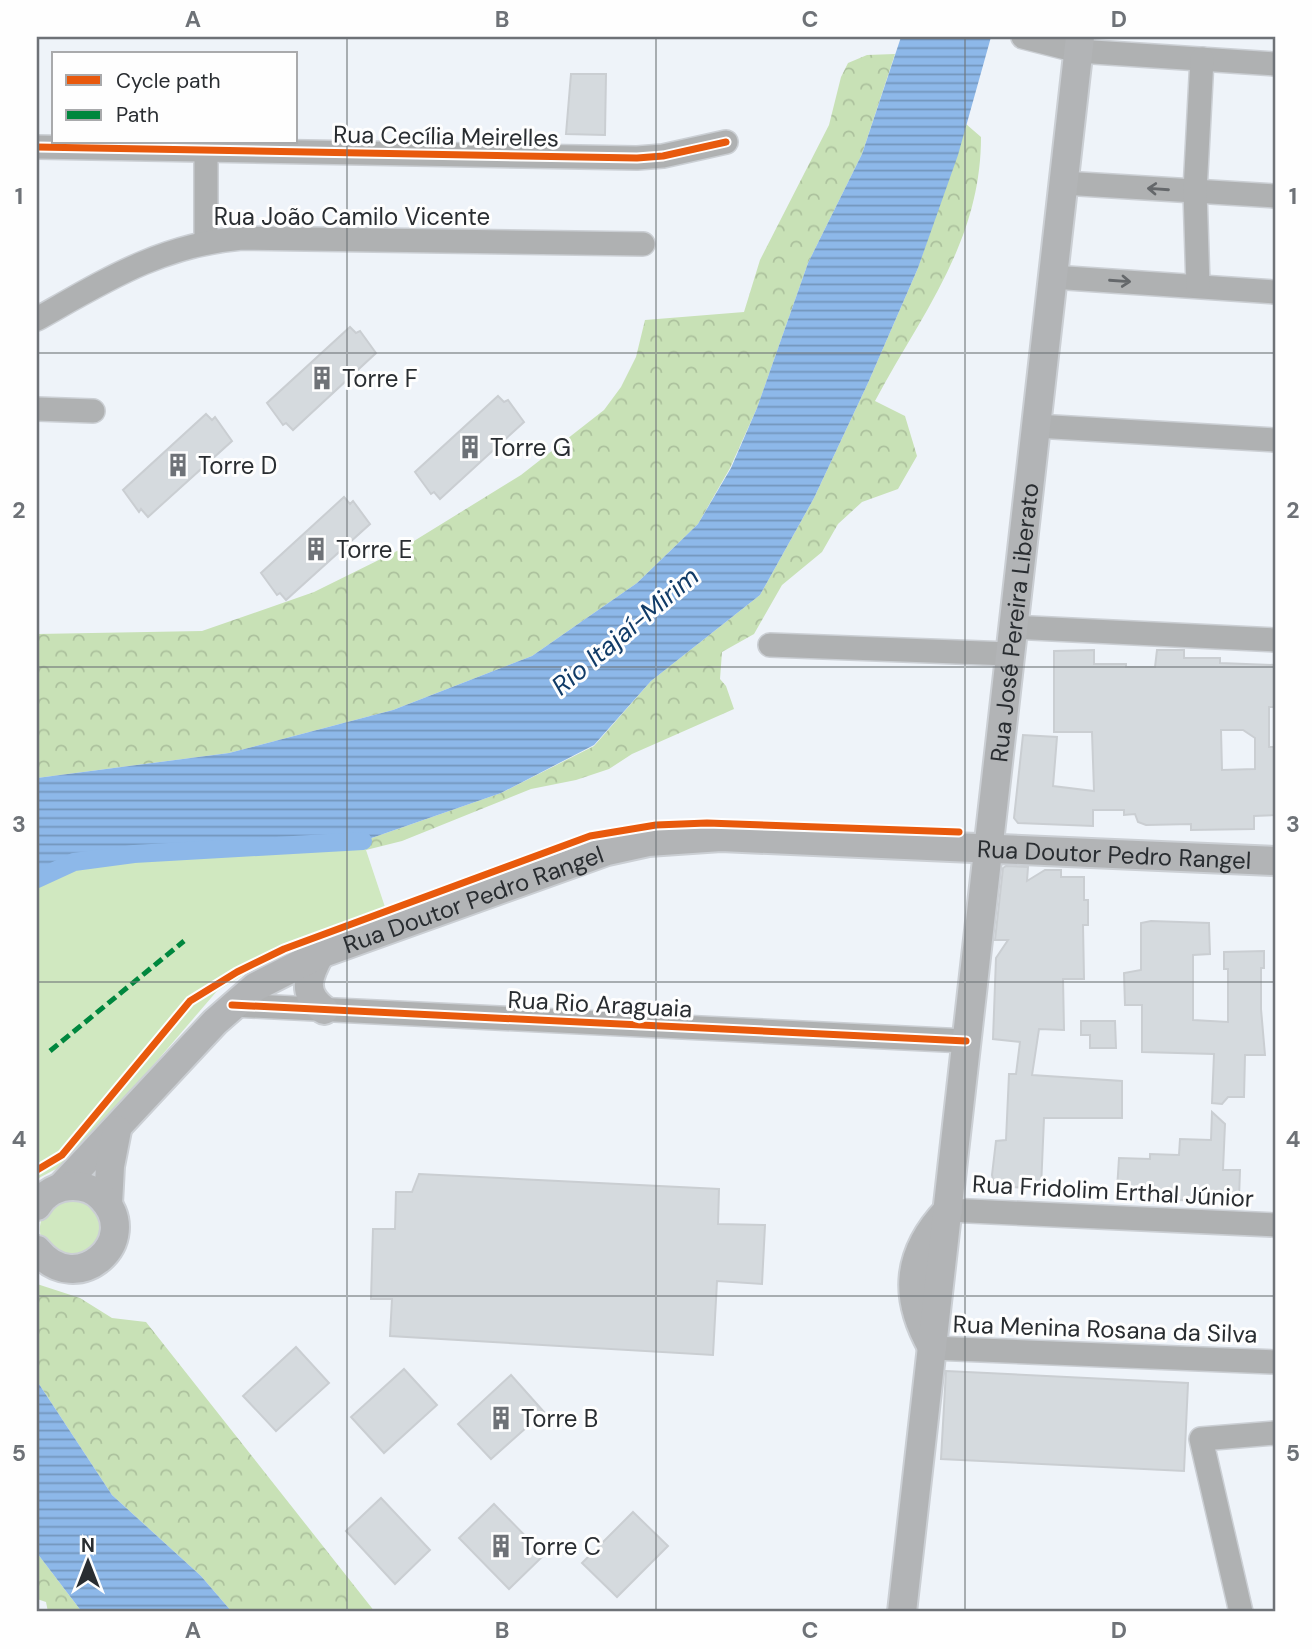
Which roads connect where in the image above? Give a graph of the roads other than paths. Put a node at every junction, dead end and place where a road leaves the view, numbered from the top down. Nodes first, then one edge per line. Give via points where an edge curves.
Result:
1 (1023, 37) edge
2 (1079, 44) edge
3 (1202, 59) junction
4 (1275, 64) edge
5 (726, 142) dead end
6 (37, 147) edge
7 (206, 151) junction
8 (1063, 183) junction
9 (1195, 191) junction
10 (1275, 196) edge
11 (206, 242) junction
12 (643, 244) dead end
13 (1052, 277) junction
14 (1198, 286) junction
15 (1275, 292) edge
16 (37, 318) edge
17 (37, 409) edge
18 (93, 411) dead end
19 (1036, 426) junction
20 (1275, 440) edge
21 (1275, 640) edge
22 (1012, 641) junction
23 (769, 645) dead end
24 (988, 849) junction
25 (1275, 861) edge
26 (320, 954) junction
27 (232, 1005) junction
28 (324, 1010) junction
29 (966, 1041) junction
30 (117, 1130) junction
31 (47, 1194) edge
32 (108, 1204) junction
33 (947, 1210) junction
34 (1275, 1225) edge
35 (37, 1250) edge
36 (941, 1273) junction
37 (913, 1279) junction
38 (937, 1307) junction
39 (932, 1348) junction
40 (1275, 1362) edge
41 (1275, 1433) edge
42 (902, 1612) edge
43 (1241, 1612) edge

1 - 2 street
2 - 3 street
2 - 8 main road, Rua José Pereira Liberato
3 - 4 street
3 - 9 street
5 - 7 street, Rua Cecília Meirelles via 637,158
6 - 7 street, Rua Cecília Meirelles
7 - 11 street
9 -> 8 street
8 - 13 main road, Rua José Pereira Liberato
9 - 10 street
9 - 14 street
11 - 12 street, Rua João Camilo Vicente via 242,238
11 - 16 street, Rua João Camilo Vicente via 143,261
13 -> 14 street
13 - 19 main road, Rua José Pereira Liberato
14 - 15 street
17 - 18 street
19 - 20 street
19 - 22 main road, Rua José Pereira Liberato
21 - 22 street
22 - 23 street
22 - 24 main road, Rua José Pereira Liberato
24 - 25 main road, Rua Doutor Pedro Rangel
24 - 26 main road, Rua Doutor Pedro Rangel via 721,837 648,842 569,863
24 - 29 main road, Rua José Pereira Liberato
26 - 27 main road, Rua Doutor Pedro Rangel via 276,974
26 - 28 main road via 308,975 308,985 313,1002
27 - 28 street, Rua Rio Araguaia
27 - 30 main road, Rua Doutor Pedro Rangel
28 - 29 street, Rua Rio Araguaia
29 - 33 main road, Rua José Pereira Liberato
30 - 31 main road, Rua Doutor Pedro Rangel
30 - 32 main road
31 - 32 main road via 89,1189
32 - 35 main road via 113,1241 98,1261 71,1270 57,1267
33 - 34 street, Rua Fridolim Erthal Júnior
33 - 36 main road, Rua José Pereira Liberato
33 - 37 main road via 923,1241
36 - 37 main road
36 - 38 main road, Rua José Pereira Liberato
37 - 38 main road
37 - 39 main road via 916,1314
38 - 39 main road, Rua José Pereira Liberato
39 - 40 street, Rua Menina Rosana da Silva
39 - 42 main road, Rua José Pereira Liberato
41 - 43 street via 1201,1438

